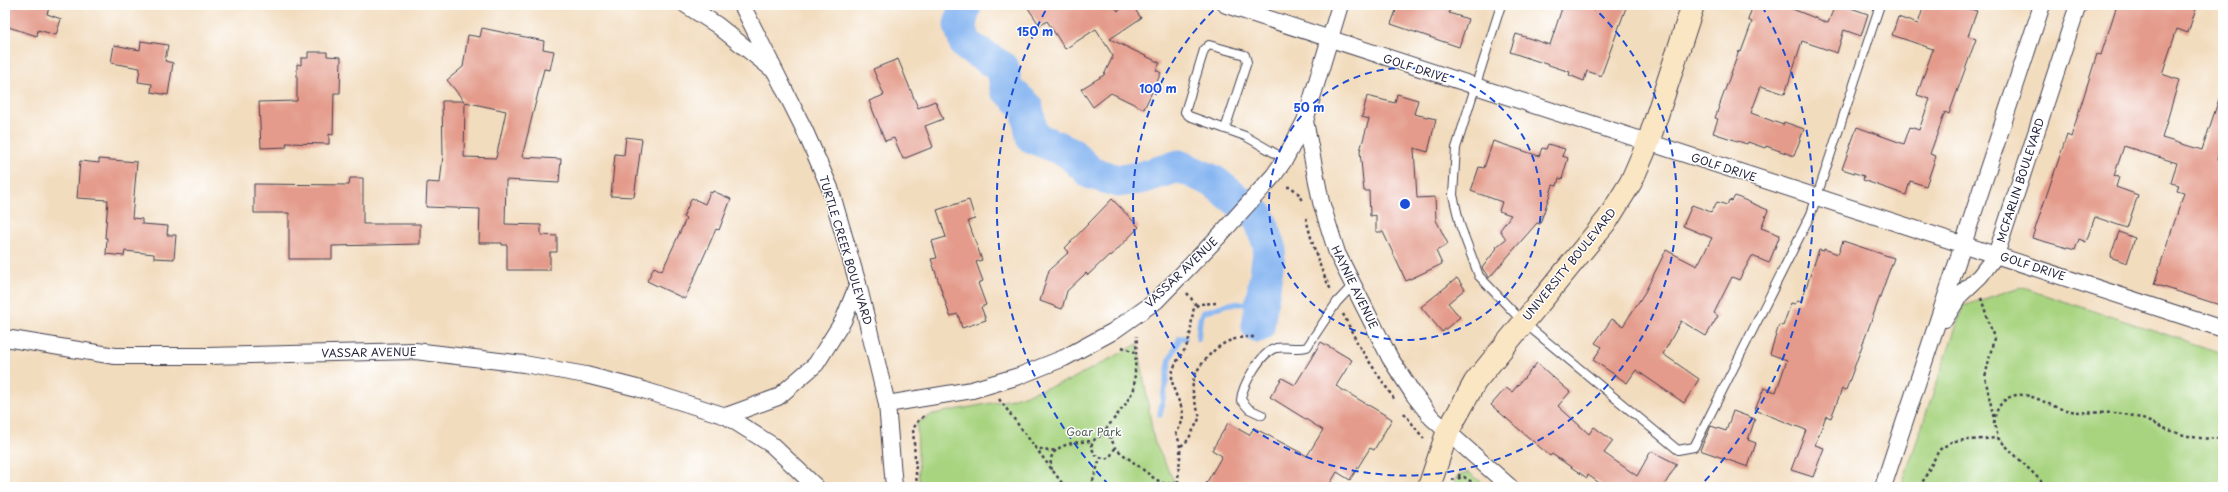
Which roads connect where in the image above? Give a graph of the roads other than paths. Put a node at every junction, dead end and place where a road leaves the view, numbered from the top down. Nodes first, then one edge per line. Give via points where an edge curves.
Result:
1 (686, 5) edge
2 (742, 5) edge
3 (1226, 5) edge
4 (1340, 5) edge
5 (1501, 5) edge
6 (1693, 5) edge
7 (1880, 5) edge
8 (2042, 5) edge
9 (2078, 5) edge
10 (1329, 40) junction
11 (776, 72) junction
12 (1474, 86) junction
13 (1305, 121) junction
14 (1225, 129) junction
15 (1648, 143) junction
16 (1285, 158) junction
17 (1817, 197) junction
18 (1964, 244) junction
19 (1996, 255) junction
20 (858, 284) junction
21 (1352, 285) junction
22 (1522, 321) junction
23 (2223, 329) edge
24 (5, 338) edge
25 (1932, 339) junction
26 (887, 404) junction
27 (726, 416) junction
28 (1262, 416) dead end
29 (1447, 433) junction
30 (816, 487) edge
31 (894, 487) edge
32 (1429, 487) edge
33 (1510, 487) edge
34 (1883, 487) edge

1 - 11 street via 717,25
2 - 11 street, TURTLE CREEK BOULEVARD
3 - 10 street, GOLF DRIVE
4 - 10 street
5 - 12 lane
6 - 15 street, UNIVERSITY BOULEVARD
7 - 17 lane
8 - 18 street, MCFARLIN BOULEVARD
9 - 19 street, MCFARLIN BOULEVARD
10 - 12 street, GOLF DRIVE
10 - 13 street, VASSAR AVENUE
11 - 20 street, TURTLE CREEK BOULEVARD via 830,188
12 - 15 street, GOLF DRIVE
12 - 22 lane via 1456,148 1453,195 1460,226 1479,276
13 - 16 street, VASSAR AVENUE
13 - 21 street, HAYNIE AVENUE via 1321,202 1337,254
14 - 14 lane via 1189,116 1185,112 1204,50 1210,45 1245,55 1247,62
14 - 16 lane via 1245,136
15 - 17 street, GOLF DRIVE
15 - 22 street, UNIVERSITY BOULEVARD via 1631,182 1608,219
16 - 26 street, VASSAR AVENUE via 1274,175 1220,235 1156,300 1112,332 1064,358 1019,376 972,390
17 - 18 street, GOLF DRIVE
17 - 22 lane via 1811,214 1694,447 1678,450
18 - 19 street, GOLF DRIVE
18 - 25 street, MCFARLIN BOULEVARD
19 - 23 street, GOLF DRIVE
19 - 25 street, MCFARLIN BOULEVARD via 1980,276 1960,295
20 - 26 street, TURTLE CREEK BOULEVARD
20 - 27 street via 843,320 816,364 778,397
21 - 28 lane via 1337,302 1307,347 1297,350 1277,348 1269,351 1256,367 1242,390 1241,400 1249,409
21 - 29 street, HAYNIE AVENUE via 1390,358 1414,395
22 - 29 street, UNIVERSITY BOULEVARD via 1475,382
24 - 27 street, VASSAR AVENUE via 115,356 415,351 469,356 586,376 682,401
25 - 34 street, MCFARLIN BOULEVARD
26 - 31 street, TURTLE CREEK BOULEVARD
27 - 30 street, VASSAR AVENUE via 772,445
29 - 32 street, UNIVERSITY BOULEVARD
29 - 33 street, HAYNIE AVENUE

